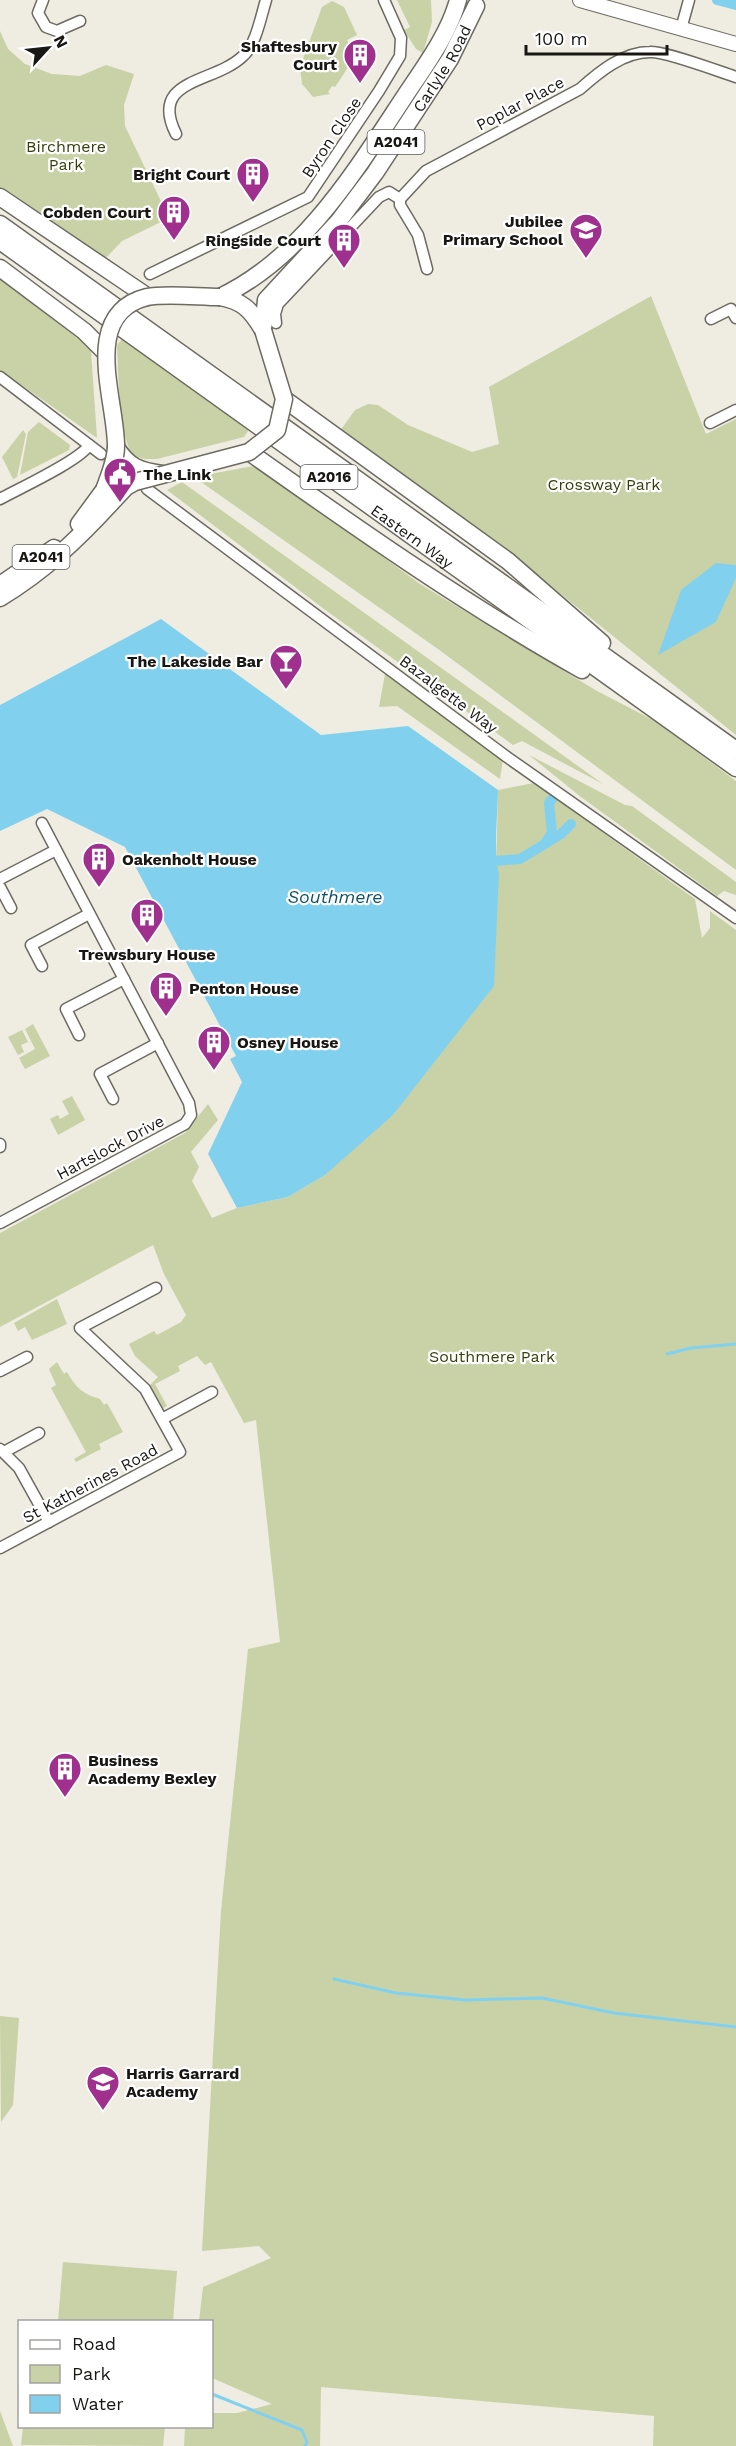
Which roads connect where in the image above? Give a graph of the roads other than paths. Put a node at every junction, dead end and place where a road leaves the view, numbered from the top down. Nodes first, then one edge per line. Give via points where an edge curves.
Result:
1 (43, 0) edge
2 (266, 0) edge
3 (384, 0) edge
4 (458, 0) edge
5 (580, 0) edge
6 (482, 3) edge
7 (688, 4) edge
8 (80, 21) dead end
9 (681, 29) junction
10 (736, 44) edge
11 (736, 77) edge
12 (176, 134) dead end
13 (0, 197) edge
14 (400, 199) junction
15 (0, 224) edge
16 (0, 241) edge
17 (0, 268) edge
18 (427, 269) dead end
19 (150, 274) dead end
20 (148, 297) junction
21 (220, 297) junction
22 (735, 311) edge
23 (711, 319) dead end
24 (270, 327) junction
25 (106, 353) junction
26 (0, 377) edge
27 (284, 399) junction
28 (736, 410) edge
29 (710, 423) dead end
30 (89, 445) junction
31 (108, 451) junction
32 (249, 452) junction
33 (162, 474) junction
34 (147, 489) tunnel mouth
35 (0, 499) edge
36 (0, 585) edge
37 (0, 598) edge
38 (654, 701) junction
39 (736, 750) edge
40 (736, 768) edge
41 (42, 823) dead end
42 (56, 850) junction
43 (0, 879) edge
44 (0, 887) edge
45 (11, 908) dead end
46 (89, 914) junction
47 (736, 918) edge
48 (42, 966) dead end
49 (124, 979) junction
50 (79, 1035) dead end
51 (158, 1043) junction
52 (113, 1099) dead end
53 (0, 1223) edge
54 (156, 1288) dead end
55 (27, 1357) dead end
56 (0, 1371) edge
57 (212, 1392) dead end
58 (162, 1419) junction
59 (39, 1433) dead end
60 (2, 1451) edge
61 (49, 1522) junction
62 (0, 1548) edge

1 - 8 street via 38,13 46,27 57,31
2 - 12 street via 245,55 171,97 167,111
3 - 19 street, Byron Close via 401,38 397,63 308,197
4 - 6 main road, A2041
4 - 21 main road, Carlyle Road / A2041 via 441,40 326,209 245,285
5 - 9 street
6 - 24 main road, Carlyle Road / A2041 via 375,173 338,222 266,300
7 - 9 street
9 - 10 street
11 - 14 street, Poplar Place via 651,51 628,57 601,70 580,88 426,171
13 - 20 main road
14 - 18 street via 400,206 418,235
14 - 24 street via 389,192 378,197 278,304
15 - 38 main road, Eastern Way / A2016
16 - 38 main road, Eastern Way / A2016
17 - 25 main road via 84,331
20 - 21 main road, bridge
20 - 25 main road, bridge via 115,315 109,327
21 - 24 main road via 238,300
22 - 23 street
24 - 27 main road, bridge
25 - 31 main road, bridge
26 - 30 street
27 - 32 main road, bridge via 277,430
27 - 38 main road via 508,561
28 - 29 street
30 - 31 street
30 - 35 street via 69,462
31 - 33 main road, bridge via 139,471
31 - 36 main road, A2041, bridge via 104,490 82,520 54,548
32 - 33 main road, bridge
32 - 38 main road via 486,613
33 - 37 main road, A2041, bridge via 126,487 37,576
34 - 47 street, Bazalgette Way via 507,757
38 - 39 main road, Eastern Way / A2016
38 - 40 main road, Eastern Way / A2016
41 - 42 street, Hartslock Drive
42 - 43 street
42 - 46 street, Hartslock Drive
44 - 45 street
46 - 48 street via 31,945
46 - 49 street, Hartslock Drive
49 - 50 street via 66,1009
49 - 51 street, Hartslock Drive
51 - 52 street via 100,1074
51 - 53 street, Hartslock Drive via 189,1103 191,1114 185,1124
54 - 58 street, St Katherines Road via 80,1328 145,1389
55 - 56 street
57 - 58 street
58 - 61 street, St Katherines Road via 180,1452
59 - 60 street
60 - 61 street via 19,1468
61 - 62 street, St Katherines Road

